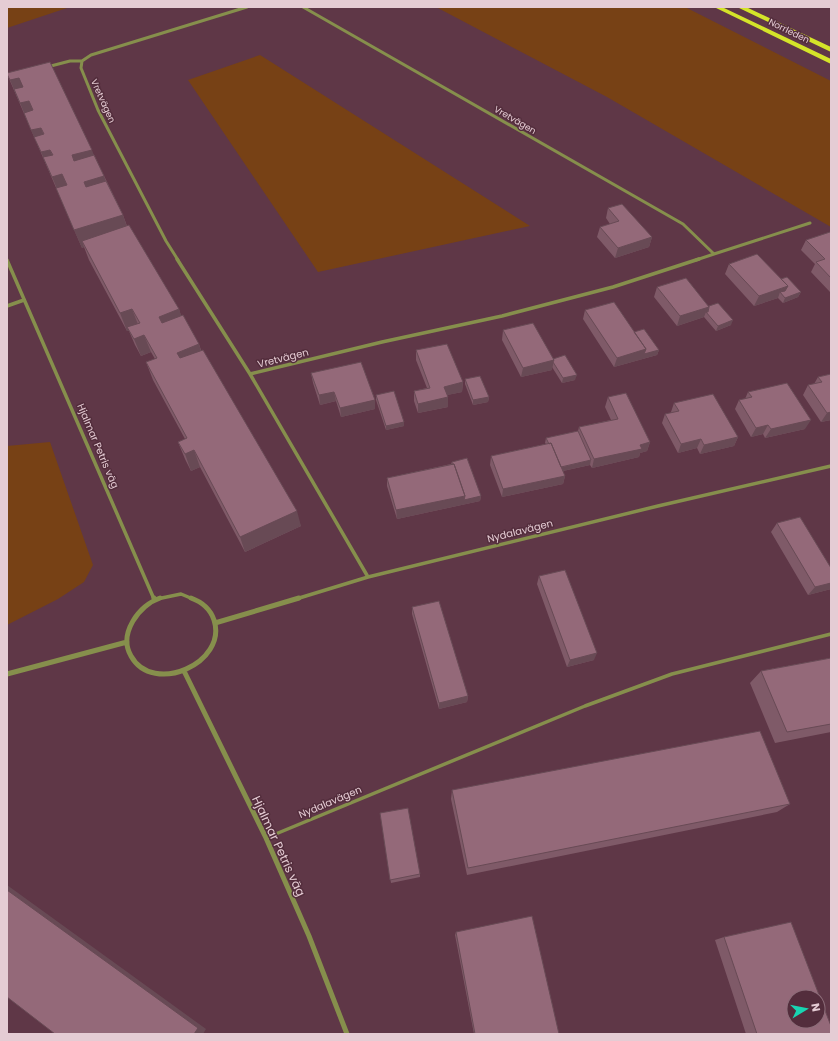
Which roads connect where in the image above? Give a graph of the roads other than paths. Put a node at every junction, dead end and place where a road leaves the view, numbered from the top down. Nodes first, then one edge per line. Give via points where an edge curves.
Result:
1 (246, 7) edge
2 (303, 7) edge
3 (717, 7) edge
4 (740, 7) edge
5 (831, 50) edge
6 (82, 61) junction
7 (831, 62) edge
8 (47, 67) edge
9 (810, 223) dead end
10 (714, 254) junction
11 (7, 260) edge
12 (24, 300) junction
13 (7, 306) edge
14 (250, 374) junction
15 (831, 466) edge
16 (368, 577) junction
17 (155, 600) junction
18 (215, 623) junction
19 (831, 634) edge
20 (127, 642) junction
21 (184, 671) junction
22 (7, 674) edge
23 (266, 838) junction
24 (348, 1034) edge

1 - 6 street via 91,54
2 - 10 street, Vretvägen via 683,224
3 - 7 highway, Norrleden
4 - 5 highway, Norrleden
6 - 8 street via 70,61
6 - 14 street, Vretvägen via 81,68 98,110 140,193 166,241
9 - 10 street, Vretvägen
10 - 14 street, Vretvägen via 613,287 509,314
11 - 12 street, Hjalmar Petris väg
12 - 13 street
12 - 17 street, Hjalmar Petris väg
14 - 16 street, Vretvägen
15 - 16 street, Nydalavägen
16 - 18 street, Nydalavägen
17 - 18 street via 181,594 193,597 204,603
17 - 20 street via 134,618 128,629
18 - 21 street via 216,634 209,650 196,664
19 - 23 lane, Nydalavägen via 672,674 584,706
20 - 21 street via 129,653 145,670 157,674
20 - 22 street
21 - 23 street, Hjalmar Petris väg
23 - 24 street, Hjalmar Petris väg

